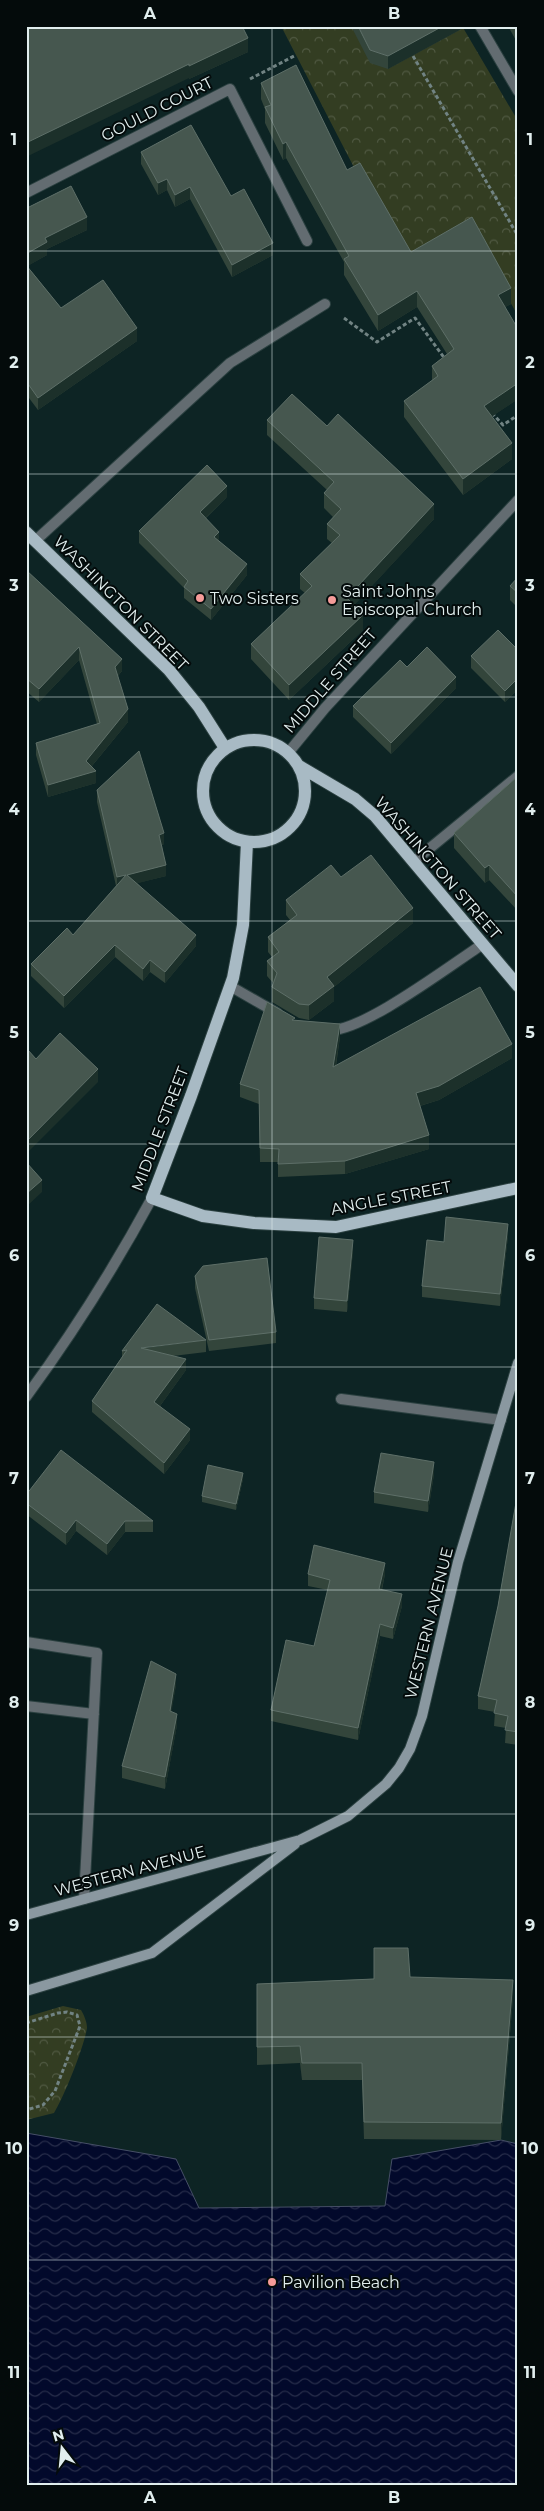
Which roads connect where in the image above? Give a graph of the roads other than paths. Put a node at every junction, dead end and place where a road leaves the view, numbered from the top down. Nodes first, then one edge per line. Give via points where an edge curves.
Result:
1 (480, 26) edge
2 (518, 91) edge
3 (26, 193) edge
4 (307, 241) dead end
5 (325, 304) road end
6 (518, 500) edge
7 (31, 537) edge
8 (225, 748) junction
9 (288, 753) junction
10 (299, 766) junction
11 (518, 776) edge
12 (247, 842) junction
13 (413, 862) junction
14 (483, 944) junction
15 (230, 986) junction
16 (518, 986) edge
17 (289, 1020) edge
18 (316, 1028) edge
19 (518, 1188) edge
20 (152, 1198) junction
21 (518, 1363) edge
22 (26, 1397) edge
23 (341, 1398) dead end
24 (501, 1420) junction
25 (26, 1642) edge
26 (26, 1706) edge
27 (94, 1714) junction
28 (300, 1840) junction
29 (84, 1899) junction
30 (26, 1915) edge
31 (26, 1990) edge

1 - 2 street
3 - 4 street, GOULD COURT via 230,89
5 - 7 street via 230,363
6 - 9 street, MIDDLE STREET via 325,708
7 - 8 main road, WASHINGTON STREET via 169,670 199,707
8 - 9 main road via 240,741 258,740 274,744
8 - 12 main road via 206,772 202,787 203,803 219,829
9 - 10 main road
10 - 12 main road via 305,797 291,826 278,836
10 - 13 main road, WASHINGTON STREET via 368,810
11 - 13 street
12 - 15 main road, MIDDLE STREET via 243,925
13 - 14 main road, WASHINGTON STREET
14 - 16 main road, WASHINGTON STREET
14 - 18 street via 369,1018 335,1030
15 - 17 street
15 - 20 main road, MIDDLE STREET
19 - 20 main road, ANGLE STREET via 336,1227 254,1224 203,1216
20 - 22 street, MIDDLE STREET via 78,1324
21 - 24 main road, WESTERN AVENUE
23 - 24 street
24 - 28 main road, WESTERN AVENUE via 458,1562 422,1716 410,1749 399,1768 370,1800 348,1816
25 - 27 street via 98,1653
26 - 27 street
27 - 29 street
28 - 29 main road, WESTERN AVENUE
28 - 31 main road, WESTERN AVENUE via 152,1953
29 - 30 main road, WESTERN AVENUE

